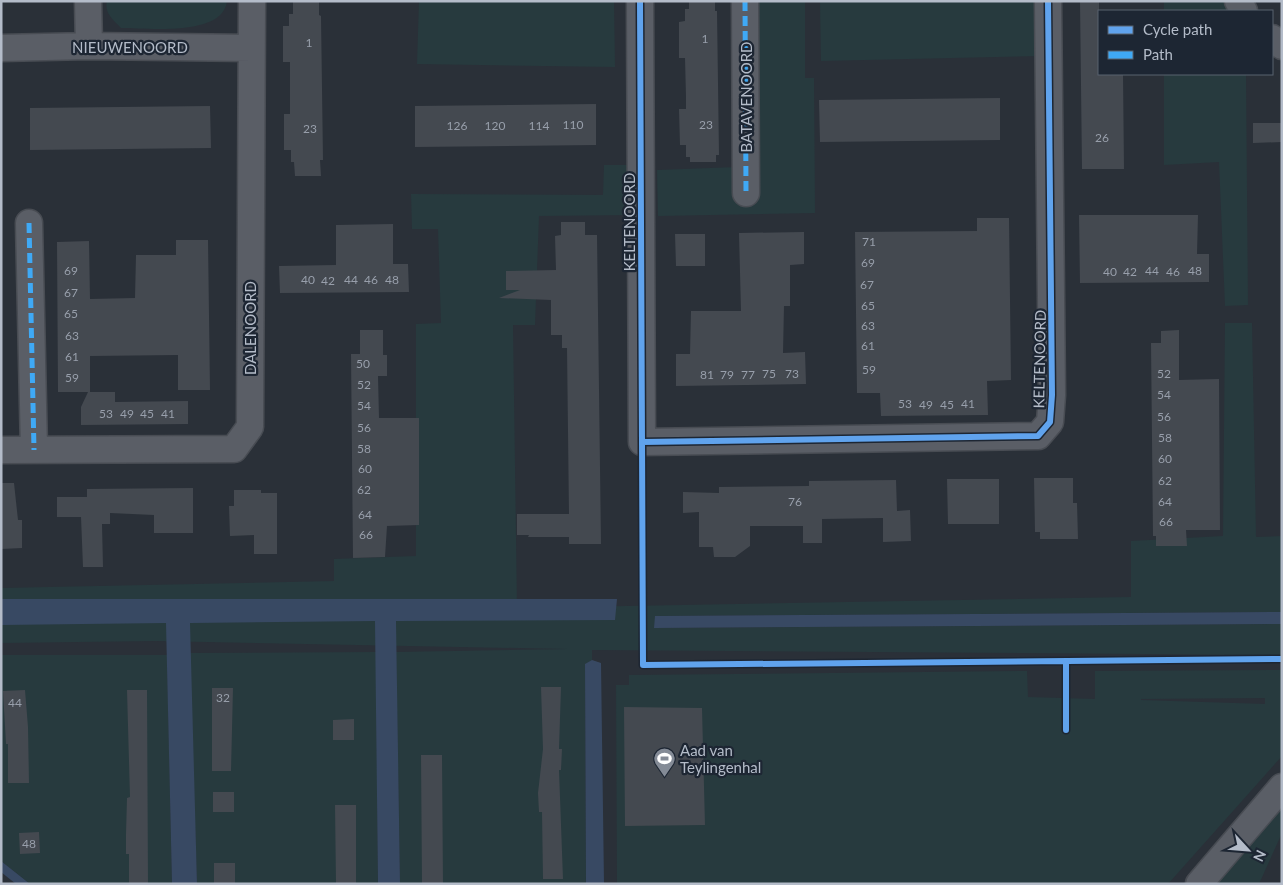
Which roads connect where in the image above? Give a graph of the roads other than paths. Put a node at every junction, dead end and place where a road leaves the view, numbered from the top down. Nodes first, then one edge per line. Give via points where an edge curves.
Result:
1 (88, 1) edge
2 (252, 1) edge
3 (640, 1) edge
4 (745, 1) edge
5 (1048, 1) edge
6 (89, 46) junction
7 (5, 48) edge
8 (251, 48) junction
9 (746, 193) dead end
10 (28, 223) dead end
11 (1, 450) edge
12 (34, 450) junction
13 (1282, 787) edge
14 (1199, 884) edge

1 - 6 street
2 - 8 street, DALENOORD
3 - 5 street, KELTENOORD via 642,442 1038,436 1050,422 1052,395
4 - 9 street, BATAVENOORD
6 - 7 street, NIEUWENOORD
6 - 8 street, NIEUWENOORD
8 - 12 street, DALENOORD via 250,427 234,449
10 - 12 street
11 - 12 street, DALENOORD
13 - 14 street

